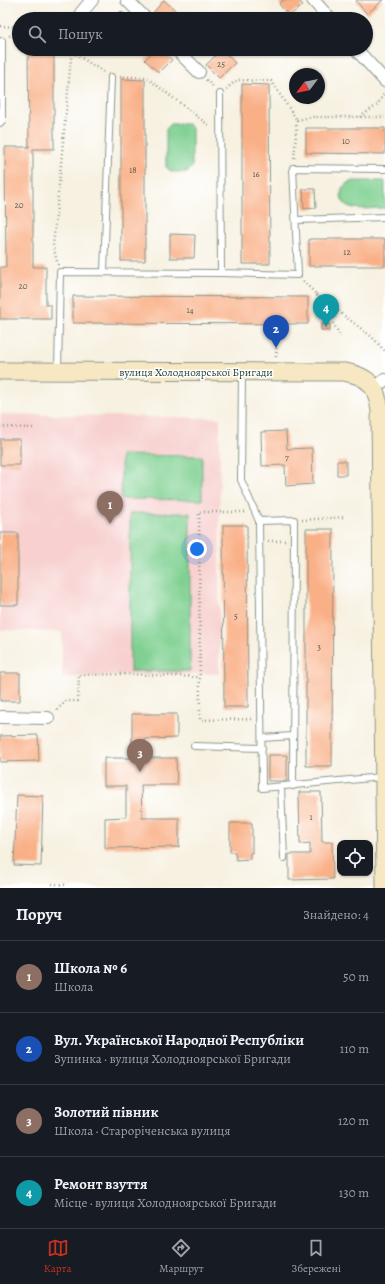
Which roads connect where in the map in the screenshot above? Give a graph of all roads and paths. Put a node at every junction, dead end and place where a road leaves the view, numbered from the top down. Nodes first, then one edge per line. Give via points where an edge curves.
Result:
1 (92, 0) edge
2 (127, 0) edge
3 (313, 0) edge
4 (82, 12) edge
5 (139, 12) edge
6 (324, 12) edge
7 (0, 26) edge
8 (12, 26) edge
9 (2, 41) dead end
10 (71, 56) edge
11 (80, 56) edge
12 (183, 56) edge
13 (362, 56) edge
14 (199, 72) joint
15 (110, 77) junction
16 (385, 81) edge
17 (385, 92) edge
18 (220, 94) junction
19 (360, 117) junction
20 (385, 117) edge
21 (297, 120) junction
22 (0, 123) edge
23 (220, 134) junction
24 (293, 168) junction
25 (385, 169) edge
26 (385, 217) edge
27 (297, 220) junction
28 (60, 272) junction
29 (104, 272) junction
30 (221, 273) junction
31 (298, 275) junction
32 (316, 294) junction
33 (277, 336) dead end
34 (340, 337) dead end
35 (385, 351) edge
36 (0, 371) edge
37 (58, 371) junction
38 (276, 372) junction
39 (242, 373) junction
40 (379, 384) edge
41 (0, 427) edge
42 (36, 428) dead end
43 (255, 512) junction
44 (345, 517) dead end
45 (294, 520) junction
46 (259, 521) junction
47 (259, 541) junction
48 (294, 541) junction
49 (383, 562) edge
50 (200, 676) junction
51 (383, 682) edge
52 (66, 701) dead end
53 (0, 717) edge
54 (48, 718) dead end
55 (262, 719) junction
56 (293, 736) junction
57 (262, 738) junction
58 (194, 746) dead end
59 (262, 748) junction
60 (384, 752) edge
61 (382, 778) junction
62 (293, 786) junction
63 (281, 787) junction
64 (284, 858) dead end
65 (52, 884) dead end
66 (66, 885) dead end
67 (384, 888) edge

1 - 4 street
2 - 5 street
3 - 6 street
7 - 8 path
9 - 22 lane
10 - 28 path via 53,246
11 - 15 path
12 - 14 street
13 - 16 street
14 - 18 path
15 - 23 path via 146,77
15 - 29 lane
17 - 19 path via 377,105
18 - 21 path via 237,80 271,81
18 - 23 lane
19 - 20 path
19 - 21 path via 311,117
21 - 24 path
23 - 30 lane
24 - 25 lane
24 - 27 lane
26 - 27 lane
27 - 31 lane
28 - 29 lane
28 - 37 lane
29 - 30 lane
30 - 31 lane
31 - 32 path
32 - 34 path
32 - 35 path
33 - 38 path
36 - 37 street, вулиця Холодноярської Бригади
37 - 39 street, вулиця Холодноярської Бригади
38 - 39 street, вулиця Холодноярської Бригади
38 - 40 street, вулиця Холодноярської Бригади via 344,372 359,374
39 - 43 lane via 241,480
40 - 49 street
41 - 42 path
43 - 46 lane
43 - 50 path via 199,512
44 - 45 path
45 - 46 lane
45 - 48 lane
46 - 47 lane
47 - 48 path
47 - 55 lane
48 - 56 lane
49 - 51 street
50 - 52 path via 79,675 78,702
50 - 55 path via 200,720
51 - 60 street
53 - 54 street
55 - 57 lane
56 - 57 lane
56 - 62 lane
57 - 59 lane
58 - 59 lane
59 - 63 lane via 262,788
60 - 61 street
61 - 62 lane
61 - 67 street
62 - 63 lane
63 - 64 lane
65 - 66 path

